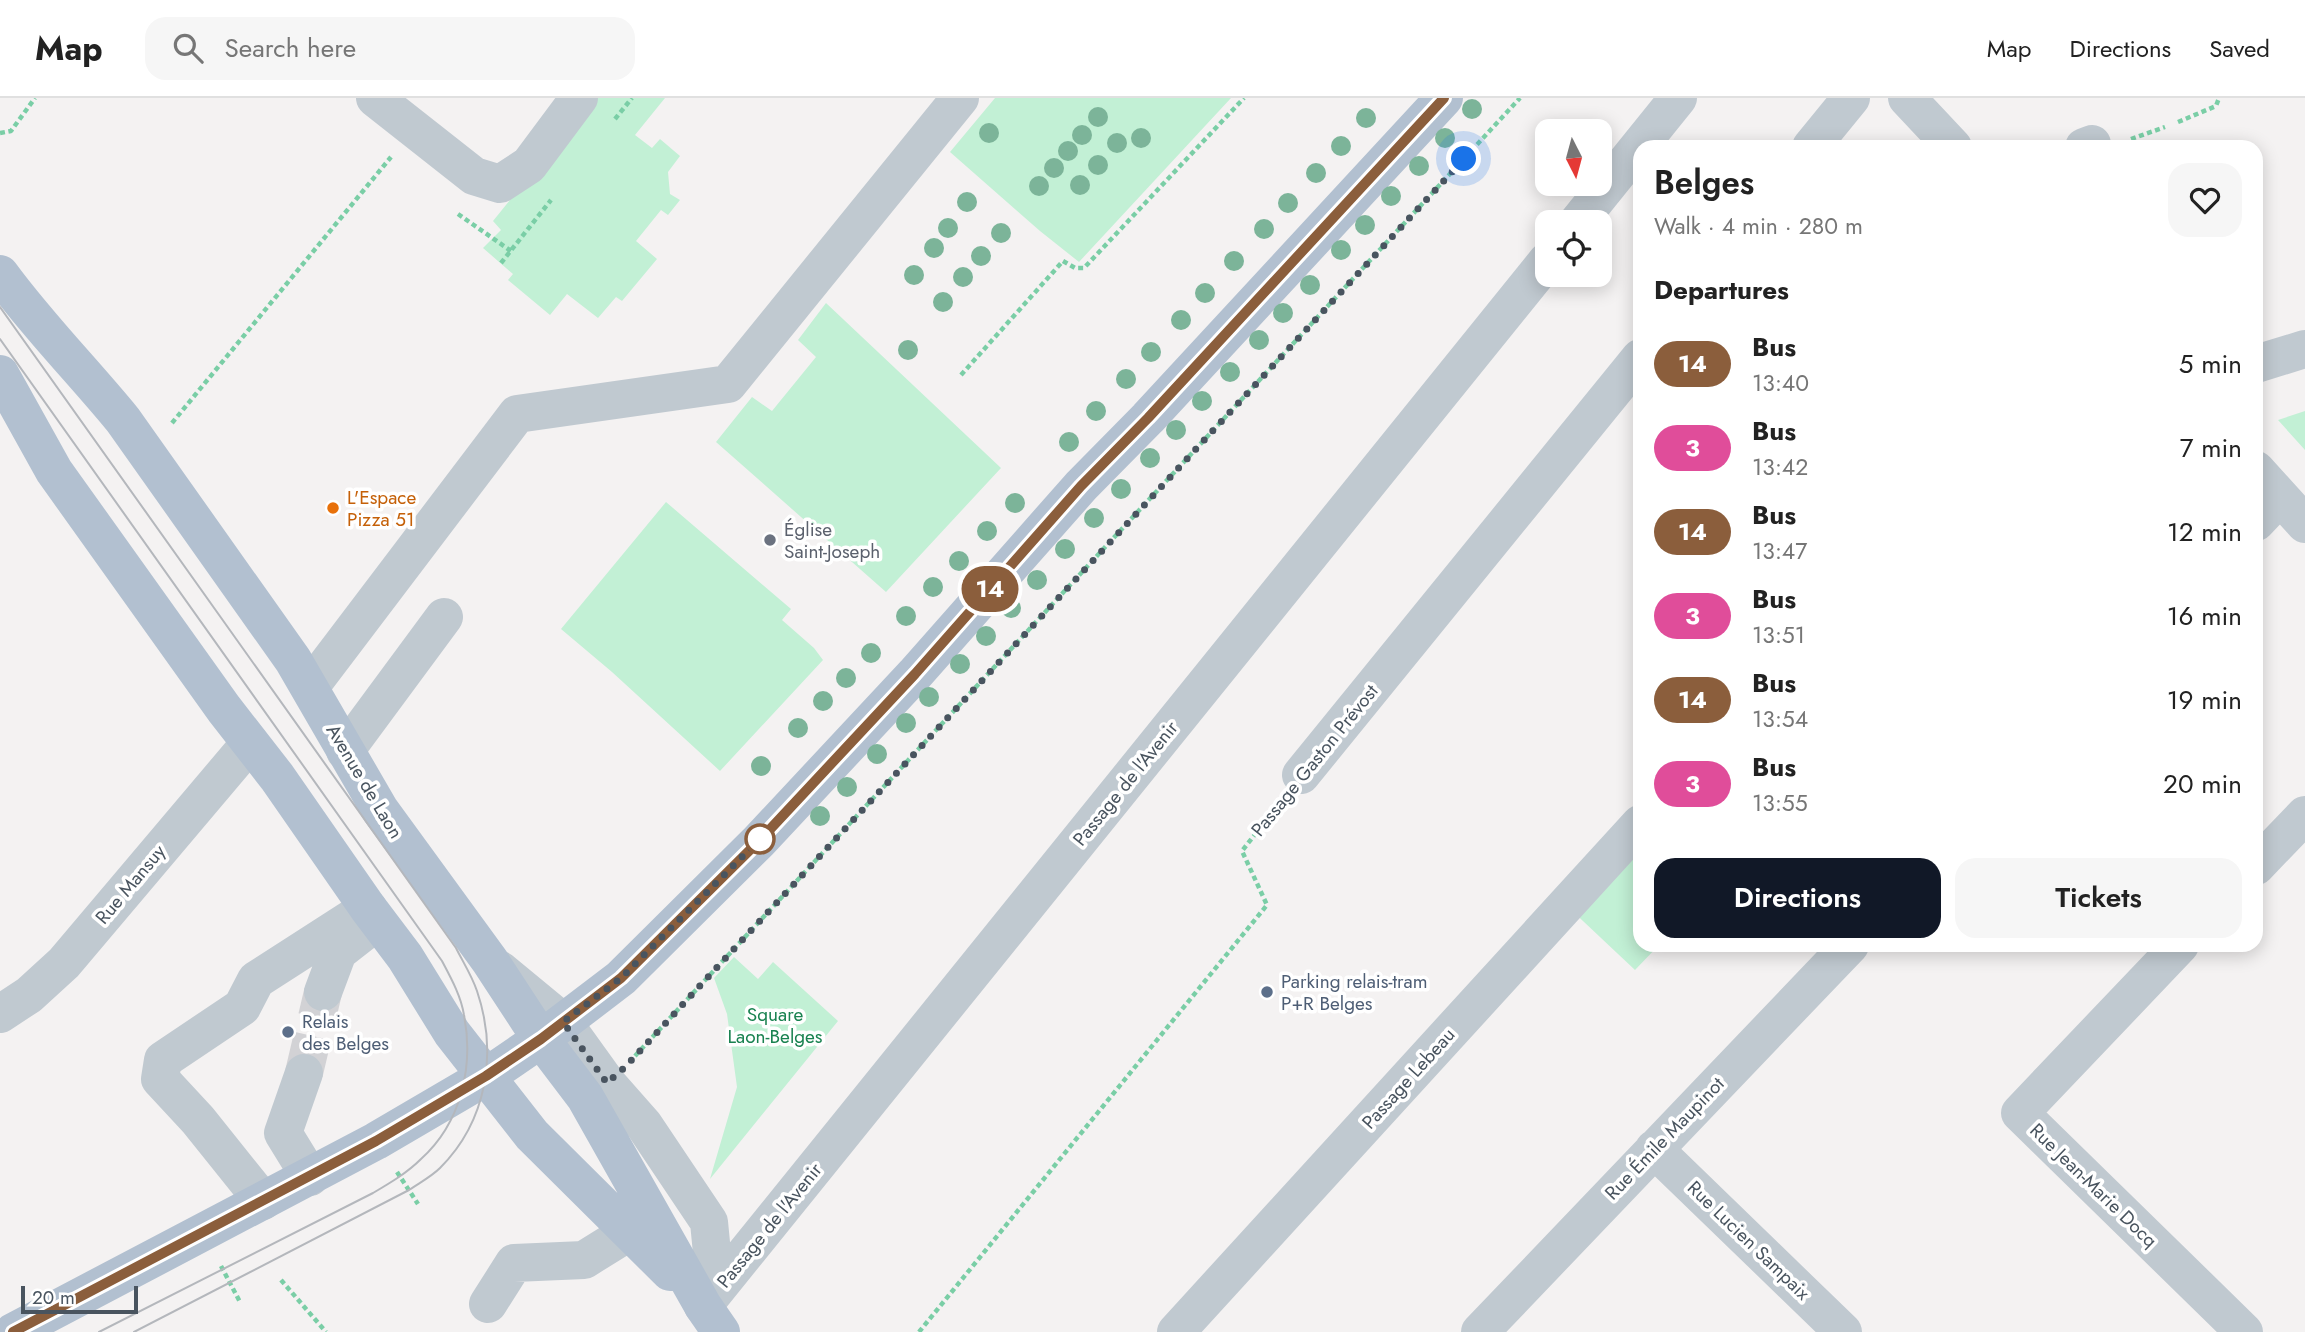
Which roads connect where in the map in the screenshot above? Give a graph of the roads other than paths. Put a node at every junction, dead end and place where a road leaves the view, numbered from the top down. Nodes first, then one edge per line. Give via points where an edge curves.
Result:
1 (376, 98) edge
2 (579, 98) edge
3 (960, 98) edge
4 (1444, 98) edge
5 (1678, 98) edge
6 (1851, 98) edge
7 (1907, 98) edge
8 (1644, 140) edge
9 (1817, 140) edge
10 (1946, 140) edge
11 (1633, 154) edge
12 (1588, 210) edge
13 (0, 274) edge
14 (1535, 276) edge
15 (2305, 349) edge
16 (2263, 363) edge
17 (1633, 367) edge
18 (0, 374) edge
19 (444, 617) dead end
20 (310, 687) junction
21 (250, 743) junction
22 (345, 751) junction
23 (1301, 775) road end
24 (2305, 815) edge
25 (1633, 832) edge
26 (2263, 859) edge
27 (373, 915) junction
28 (303, 949) junction
29 (1843, 952) edge
30 (2173, 952) edge
31 (0, 1014) edge
32 (525, 1049) junction
33 (304, 1073) tunnel mouth
34 (1654, 1149) junction
35 (310, 1177) junction
36 (263, 1201) junction
37 (629, 1232) junction
38 (488, 1304) dead end
39 (712, 1319) edge
40 (13, 1332) edge
41 (1176, 1332) edge
42 (1480, 1332) edge
43 (1843, 1332) edge
44 (2244, 1332) edge

1 - 2 street via 474,176 500,184 529,165
3 - 20 street via 728,384 517,414
4 - 32 main road via 1081,486 759,841 621,978
5 - 8 street
6 - 9 street
7 - 10 street
11 - 12 street
13 - 20 main road, Avenue de Laon via 103,395
14 - 39 street, Passage de l'Avenir
15 - 16 street
17 - 23 street, Passage Gaston Prévost
18 - 21 main road, Avenue de Laon via 54,471
19 - 22 street
20 - 22 main road, Avenue de Laon
21 - 27 main road, Avenue de Laon
21 - 31 street, Rue Mansuy via 64,963
22 - 32 main road, Avenue de Laon via 400,839 490,961
24 - 26 street
25 - 41 street, Passage Lebeau
27 - 28 street
27 - 28 street via 338,952 323,992 321,958
27 - 32 main road, Avenue de Laon via 452,1033
28 - 36 street via 257,980 242,1006 163,1060 160,1079
29 - 34 street, Rue Émile Maupinot
30 - 44 street, Rue Jean-Marie Docq via 2020,1113
32 - 35 main road
32 - 37 main road, Avenue de Laon via 531,1135
32 - 39 main road, Avenue de Laon via 585,1097
32 - 39 street via 607,1083 644,1125 709,1222
33 - 35 street via 283,1133
34 - 42 street, Rue Émile Maupinot
34 - 43 street, Rue Lucien Sampaix
35 - 36 main road
36 - 40 main road
37 - 38 street via 584,1260 514,1263
37 - 39 main road, Avenue de Laon

